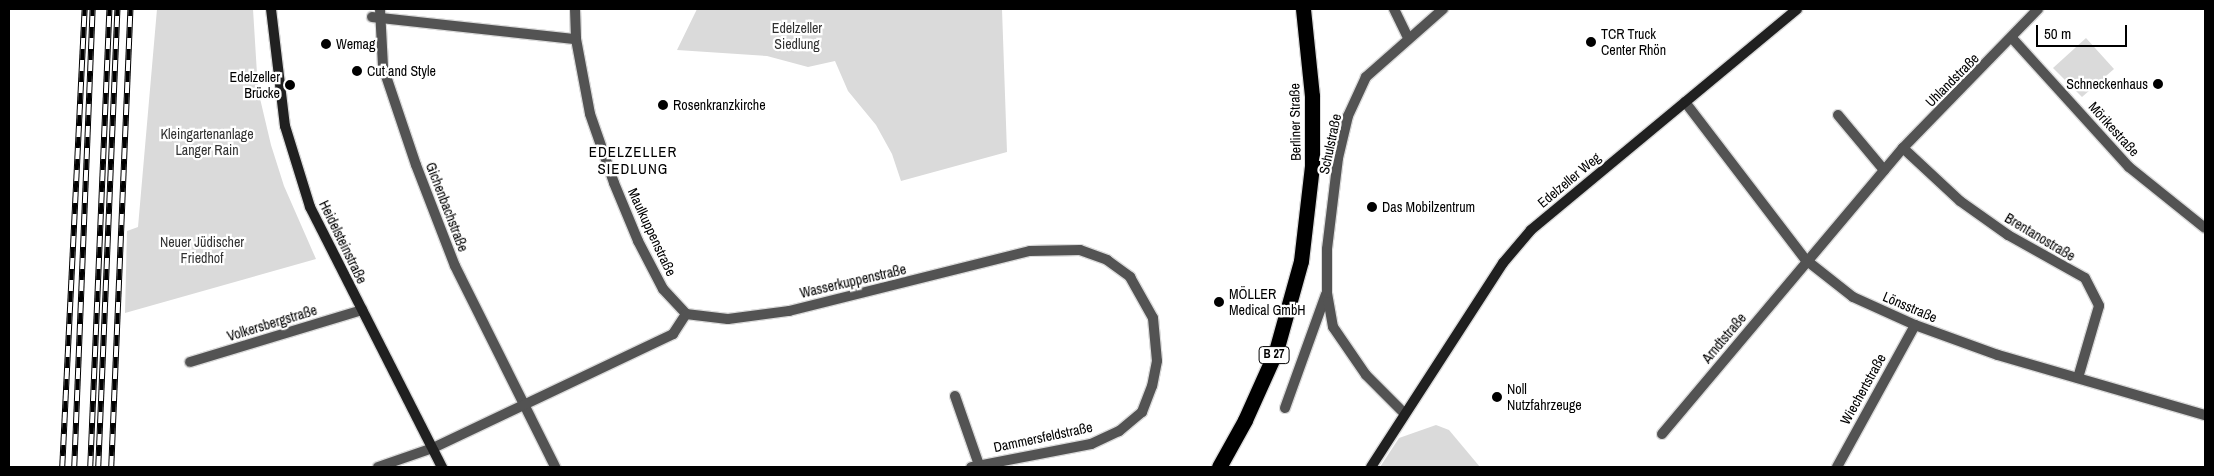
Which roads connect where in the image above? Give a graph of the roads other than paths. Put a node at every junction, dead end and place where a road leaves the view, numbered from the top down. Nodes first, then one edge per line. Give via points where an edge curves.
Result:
1 (575, 9) edge
2 (1304, 9) edge
3 (1394, 9) edge
4 (1443, 9) edge
5 (1797, 9) edge
6 (2038, 9) edge
7 (272, 10) edge
8 (377, 15) edge
9 (1408, 38) junction
10 (2012, 38) junction
11 (576, 40) junction
12 (1686, 102) junction
13 (1838, 115) dead end
14 (1903, 148) junction
15 (1884, 170) junction
16 (2205, 228) edge
17 (1806, 260) junction
18 (1327, 293) junction
19 (362, 310) junction
20 (686, 314) junction
21 (1914, 325) junction
22 (190, 362) dead end
23 (2078, 378) junction
24 (955, 396) dead end
25 (525, 404) junction
26 (1285, 408) dead end
27 (1404, 414) junction
28 (2205, 415) edge
29 (1119, 431) joint
30 (1662, 434) dead end
31 (433, 448) junction
32 (975, 466) edge
33 (378, 467) edge
34 (442, 467) edge
35 (555, 467) edge
36 (1219, 467) edge
37 (1371, 467) edge
38 (1836, 467) edge

1 - 11 street, Maulkuppenstraße
2 - 36 highway, Berliner Straße / B 27 via 1313,122 1306,234 1276,350 1245,420
3 - 9 street
4 - 9 street, Schulstraße
5 - 12 main road, Edelzeller Weg
6 - 10 street, Uhlandstraße
7 - 19 main road, Heidelsteinstraße via 289,145 310,208
8 - 11 street
8 - 25 street, Gichenbachstraße via 383,67 416,165 455,266 502,365
9 - 18 street, Schulstraße via 1366,76 1348,116 1338,158
10 - 14 street, Uhlandstraße
10 - 16 street, Mörikestraße via 2129,167
11 - 20 street, Maulkuppenstraße via 590,114 614,183 638,241 663,289
12 - 17 street, Lönsstraße
12 - 27 main road, Edelzeller Weg via 1531,230 1503,263
13 - 15 street
14 - 15 street, Uhlandstraße
14 - 23 street, Brentanostraße via 1960,201 2008,235 2084,278 2099,306
15 - 17 street, Uhlandstraße
17 - 21 street, Lönsstraße via 1853,297
17 - 30 street, Arndtstraße
18 - 26 street, Schulstraße
18 - 27 street, Schulstraße via 1333,327 1366,375
19 - 22 street, Volkersbergstraße
19 - 31 main road, Heidelsteinstraße
20 - 25 street via 673,334
20 - 29 street, Wasserkuppenstraße via 728,319 788,311 1030,251 1080,250 1107,260 1130,277 1153,318 1157,354 1152,386 1142,412
21 - 23 street, Lönsstraße via 1998,355
21 - 38 street, Wiechertstraße
23 - 28 street, Lönsstraße
24 - 32 street
25 - 31 street
25 - 35 street, Gichenbachstraße
27 - 37 main road, Edelzeller Weg
29 - 32 street, Dammersfeldstraße via 1091,444
31 - 33 street
31 - 34 main road, Heidelsteinstraße

